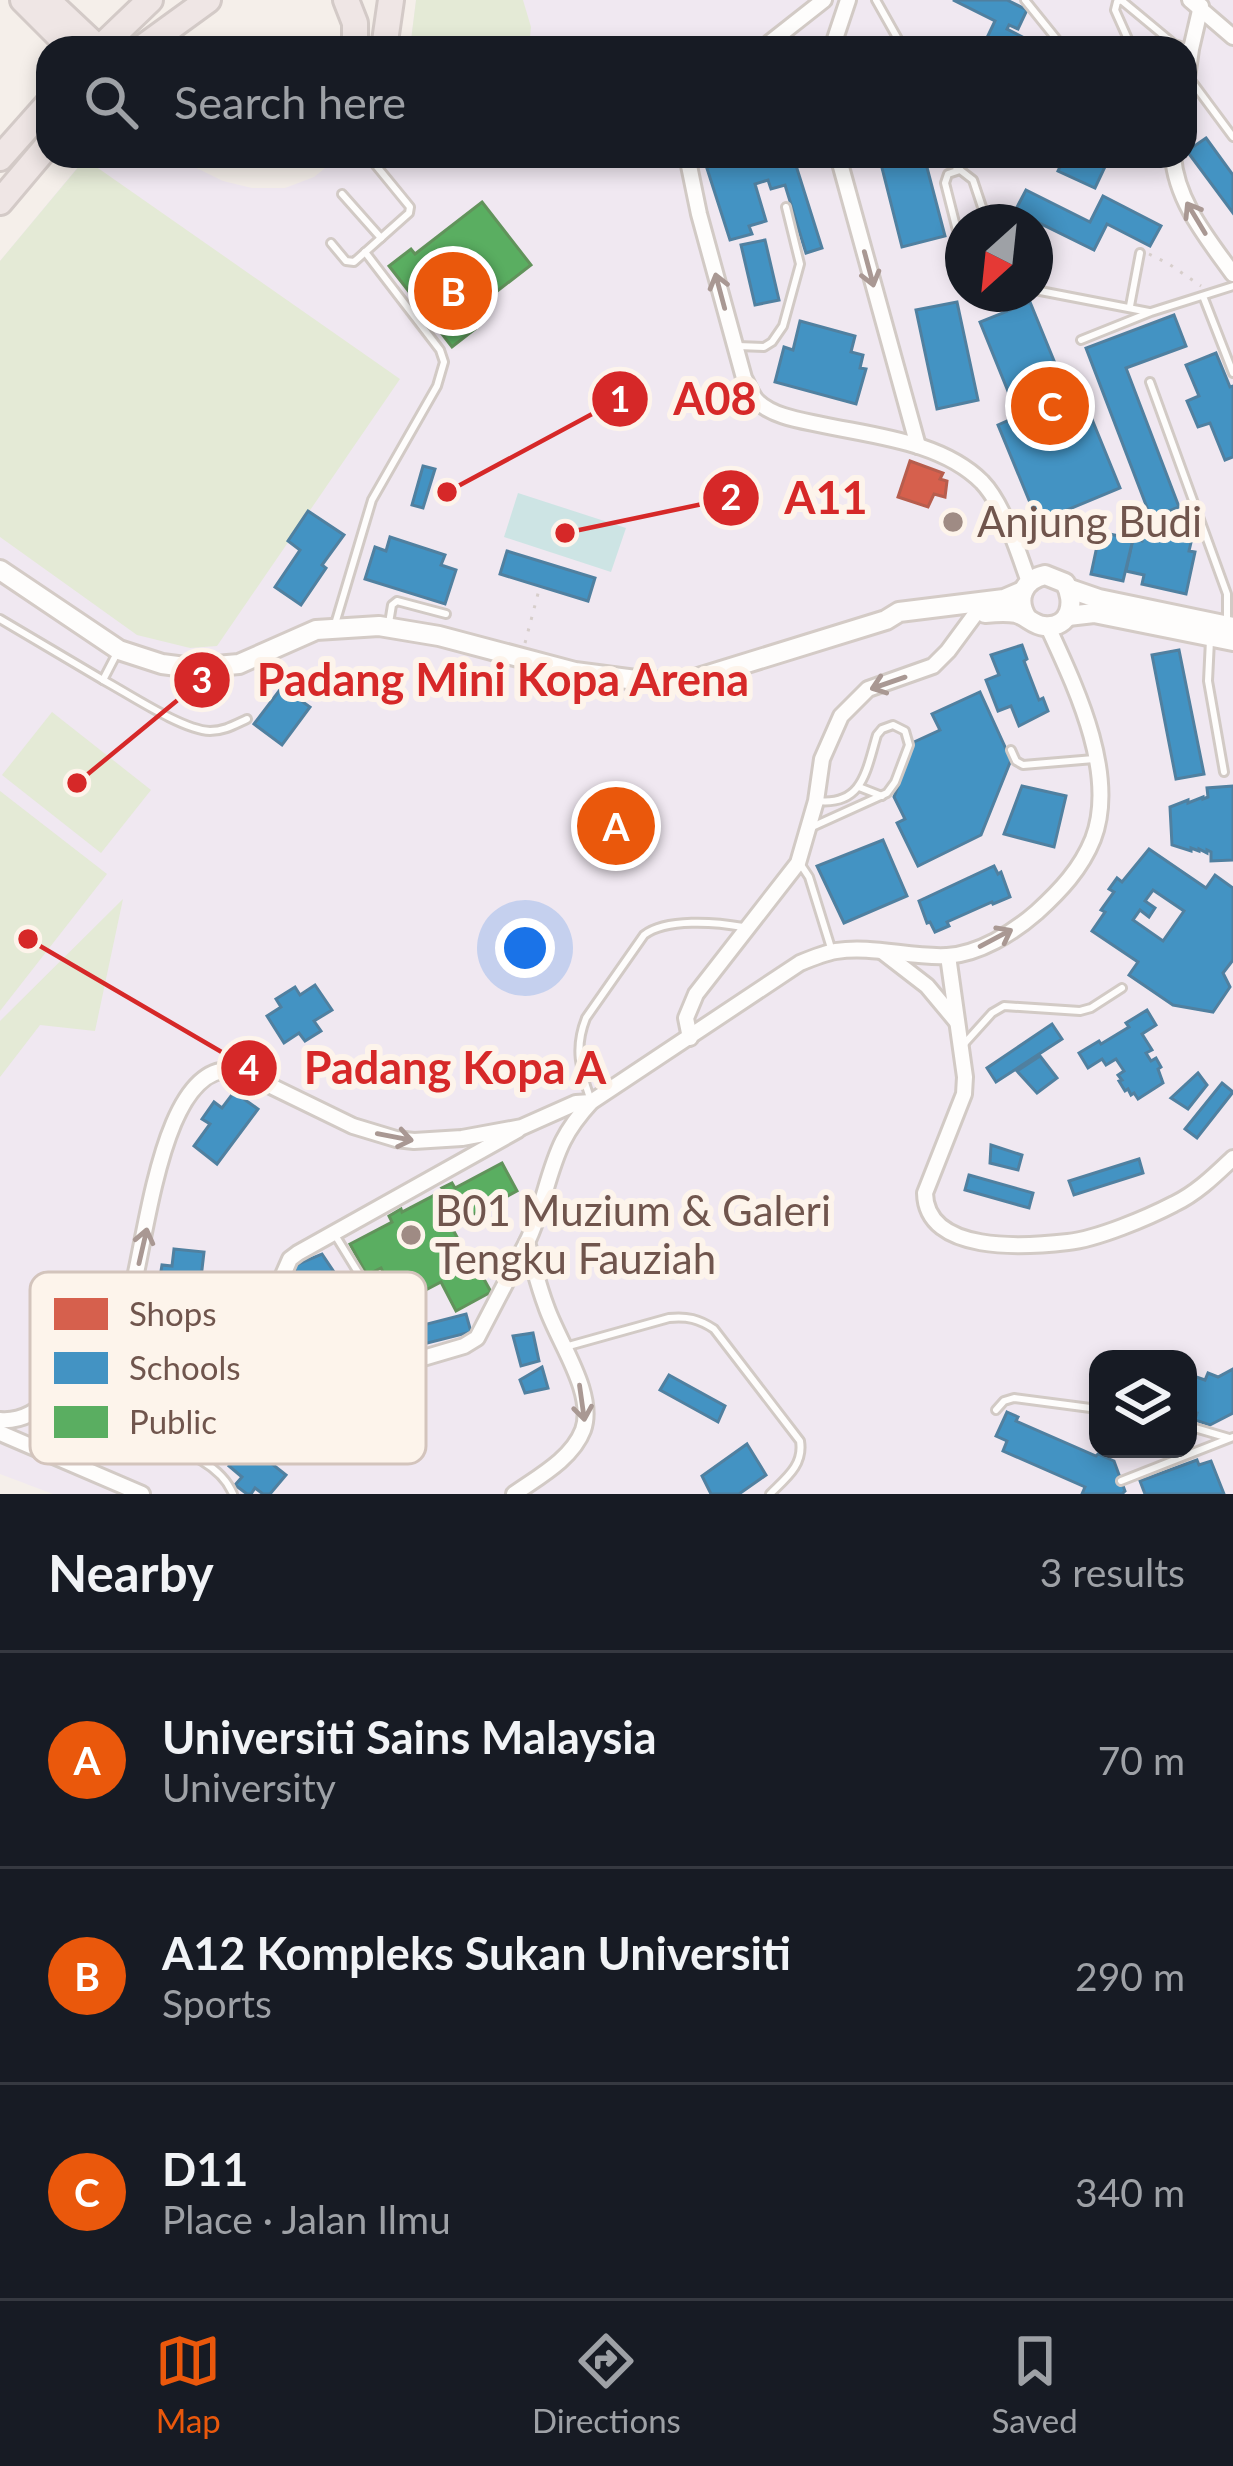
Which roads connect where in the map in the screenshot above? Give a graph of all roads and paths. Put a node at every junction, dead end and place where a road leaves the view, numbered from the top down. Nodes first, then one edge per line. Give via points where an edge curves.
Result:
1 (23, 0) edge
2 (47, 0) edge
3 (150, 0) edge
4 (189, 0) edge
5 (208, 0) edge
6 (346, 0) edge
7 (391, 0) edge
8 (824, 0) edge
9 (848, 0) edge
10 (876, 0) edge
11 (1025, 0) edge
12 (1195, 3) edge
13 (59, 36) edge
14 (86, 36) edge
15 (112, 36) edge
16 (153, 36) edge
17 (158, 36) edge
18 (356, 36) edge
19 (386, 36) edge
20 (778, 36) edge
21 (836, 36) edge
22 (896, 36) edge
23 (1054, 36) edge
24 (1127, 36) edge
25 (1164, 36) edge
26 (1192, 36) edge
27 (1233, 37) edge
28 (1197, 96) edge
29 (36, 118) edge
30 (1233, 137) edge
31 (0, 158) edge
32 (36, 159) edge
33 (378, 168) edge
34 (689, 168) edge
35 (841, 168) edge
36 (958, 168) edge
37 (1174, 168) edge
38 (960, 170) junction
39 (342, 194) dead end
40 (0, 202) edge
41 (950, 204) edge
42 (982, 204) edge
43 (786, 207) dead end
44 (381, 238) junction
45 (331, 243) dead end
46 (365, 252) junction
47 (1140, 253) dead end
48 (1161, 258) dead end
49 (1233, 274) edge
50 (1233, 286) edge
51 (1053, 293) edge
52 (1208, 295) junction
53 (1130, 306) junction
54 (1151, 312) junction
55 (1081, 340) dead end
56 (735, 346) junction
57 (1233, 373) edge
58 (1150, 382) dead end
59 (917, 446) junction
60 (0, 570) edge
61 (1032, 582) junction
62 (540, 586) dead end
63 (1070, 589) junction
64 (976, 613) junction
65 (446, 614) dead end
66 (1068, 616) junction
67 (1028, 618) junction
68 (0, 619) edge
69 (886, 620) junction
70 (388, 626) junction
71 (1048, 626) junction
72 (334, 627) junction
73 (1226, 633) edge
74 (119, 650) junction
75 (521, 658) junction
76 (103, 680) junction
77 (247, 719) dead end
78 (1011, 750) dead end
79 (1097, 759) junction
80 (1224, 772) dead end
81 (859, 787) junction
82 (882, 796) junction
83 (817, 801) junction
84 (808, 828) junction
85 (798, 863) junction
86 (747, 928) junction
87 (832, 951) junction
88 (883, 952) junction
89 (948, 956) junction
90 (1122, 988) dead end
91 (958, 1022) junction
92 (690, 1038) junction
93 (962, 1047) junction
94 (591, 1102) junction
95 (526, 1125) junction
96 (559, 1150) junction
97 (1233, 1158) edge
98 (334, 1232) junction
99 (527, 1242) junction
100 (137, 1272) edge
101 (285, 1272) edge
102 (358, 1272) edge
103 (563, 1348) junction
104 (426, 1356) edge
105 (1089, 1408) edge
106 (996, 1410) dead end
107 (30, 1415) edge
108 (0, 1420) edge
109 (1197, 1429) edge
110 (0, 1433) edge
111 (1231, 1438) edge
112 (30, 1446) edge
113 (73, 1464) edge
114 (206, 1464) edge
115 (1121, 1481) dead end
116 (142, 1494) edge
117 (233, 1494) edge
118 (514, 1494) edge
119 (770, 1494) edge

1 - 13 highway
2 - 14 highway
3 - 15 highway
4 - 16 highway
5 - 17 highway
6 - 18 highway
7 - 19 highway
8 - 20 street
9 - 21 street
10 - 22 lane
11 - 23 lane
12 - 26 street
12 - 27 street
24 - 25 lane via 1115,10 1121,0
28 - 30 lane
29 - 31 highway
32 - 40 highway
33 - 44 lane via 411,210
56 -> 34 street
35 -> 59 street
36 - 38 lane
49 -> 37 street via 1187,204
38 - 41 lane via 945,183
38 - 42 lane
39 - 44 lane
43 - 56 lane via 800,264 783,326 764,346
44 - 46 lane
45 - 46 lane via 349,263
46 - 72 lane via 444,362 372,500
47 - 53 lane
48 - 52 path
50 - 52 lane
51 - 53 lane
52 - 54 lane
52 - 57 lane
53 - 54 lane
54 - 55 lane
56 - 59 street via 756,401 775,412
58 - 73 lane via 1227,594
59 - 61 street via 979,478
60 - 74 street
61 - 63 street via 1060,578
61 - 67 street via 1022,610
61 - 69 street via 1004,599
62 - 75 path
63 - 66 street
63 - 73 street
64 - 67 street
64 - 69 street
64 -> 83 street via 933,666 868,689 841,716 821,759
65 - 70 lane via 397,601
66 - 71 street
66 - 73 street
67 - 71 street
68 - 76 lane
69 - 75 street via 695,679 651,682
70 - 72 street
70 - 75 street
71 - 79 street
72 - 74 street via 217,668 162,664
73 - 80 lane via 1208,681
74 - 76 lane
76 - 77 lane via 197,729
78 - 79 lane via 1023,765
89 -> 79 street via 1028,920 1079,866 1100,810
81 - 82 lane
81 - 82 lane via 877,735 897,726 909,746
81 - 83 lane via 840,801
82 - 84 lane
83 - 84 street
84 - 85 street
85 - 86 street
85 - 87 lane
86 - 92 street via 689,1007
86 - 94 lane via 658,926 644,935 580,1032 578,1058
87 - 88 street
87 - 92 street via 772,979
88 - 89 street
88 - 91 street
89 - 91 street
90 - 93 lane via 1080,1011 1004,1006
91 - 93 street
92 - 94 street
93 - 97 street via 964,1094 926,1192 930,1216 951,1234 995,1244 1093,1236 1175,1204
94 - 95 street
94 - 96 street
95 - 96 street via 550,1131
95 - 98 street
100 -> 95 street via 158,1162 208,1074 242,1072 396,1139 462,1138
96 - 99 street
98 - 101 street via 290,1259
98 - 102 lane
99 - 103 street
99 - 104 street via 481,1333
103 -> 118 street via 585,1396 583,1430 565,1456
103 - 119 lane via 683,1316 714,1329 800,1441 796,1467
105 - 106 lane via 1014,1398
107 - 108 street
109 - 111 lane
110 - 112 street
111 - 115 lane
113 - 116 street
114 - 117 lane

